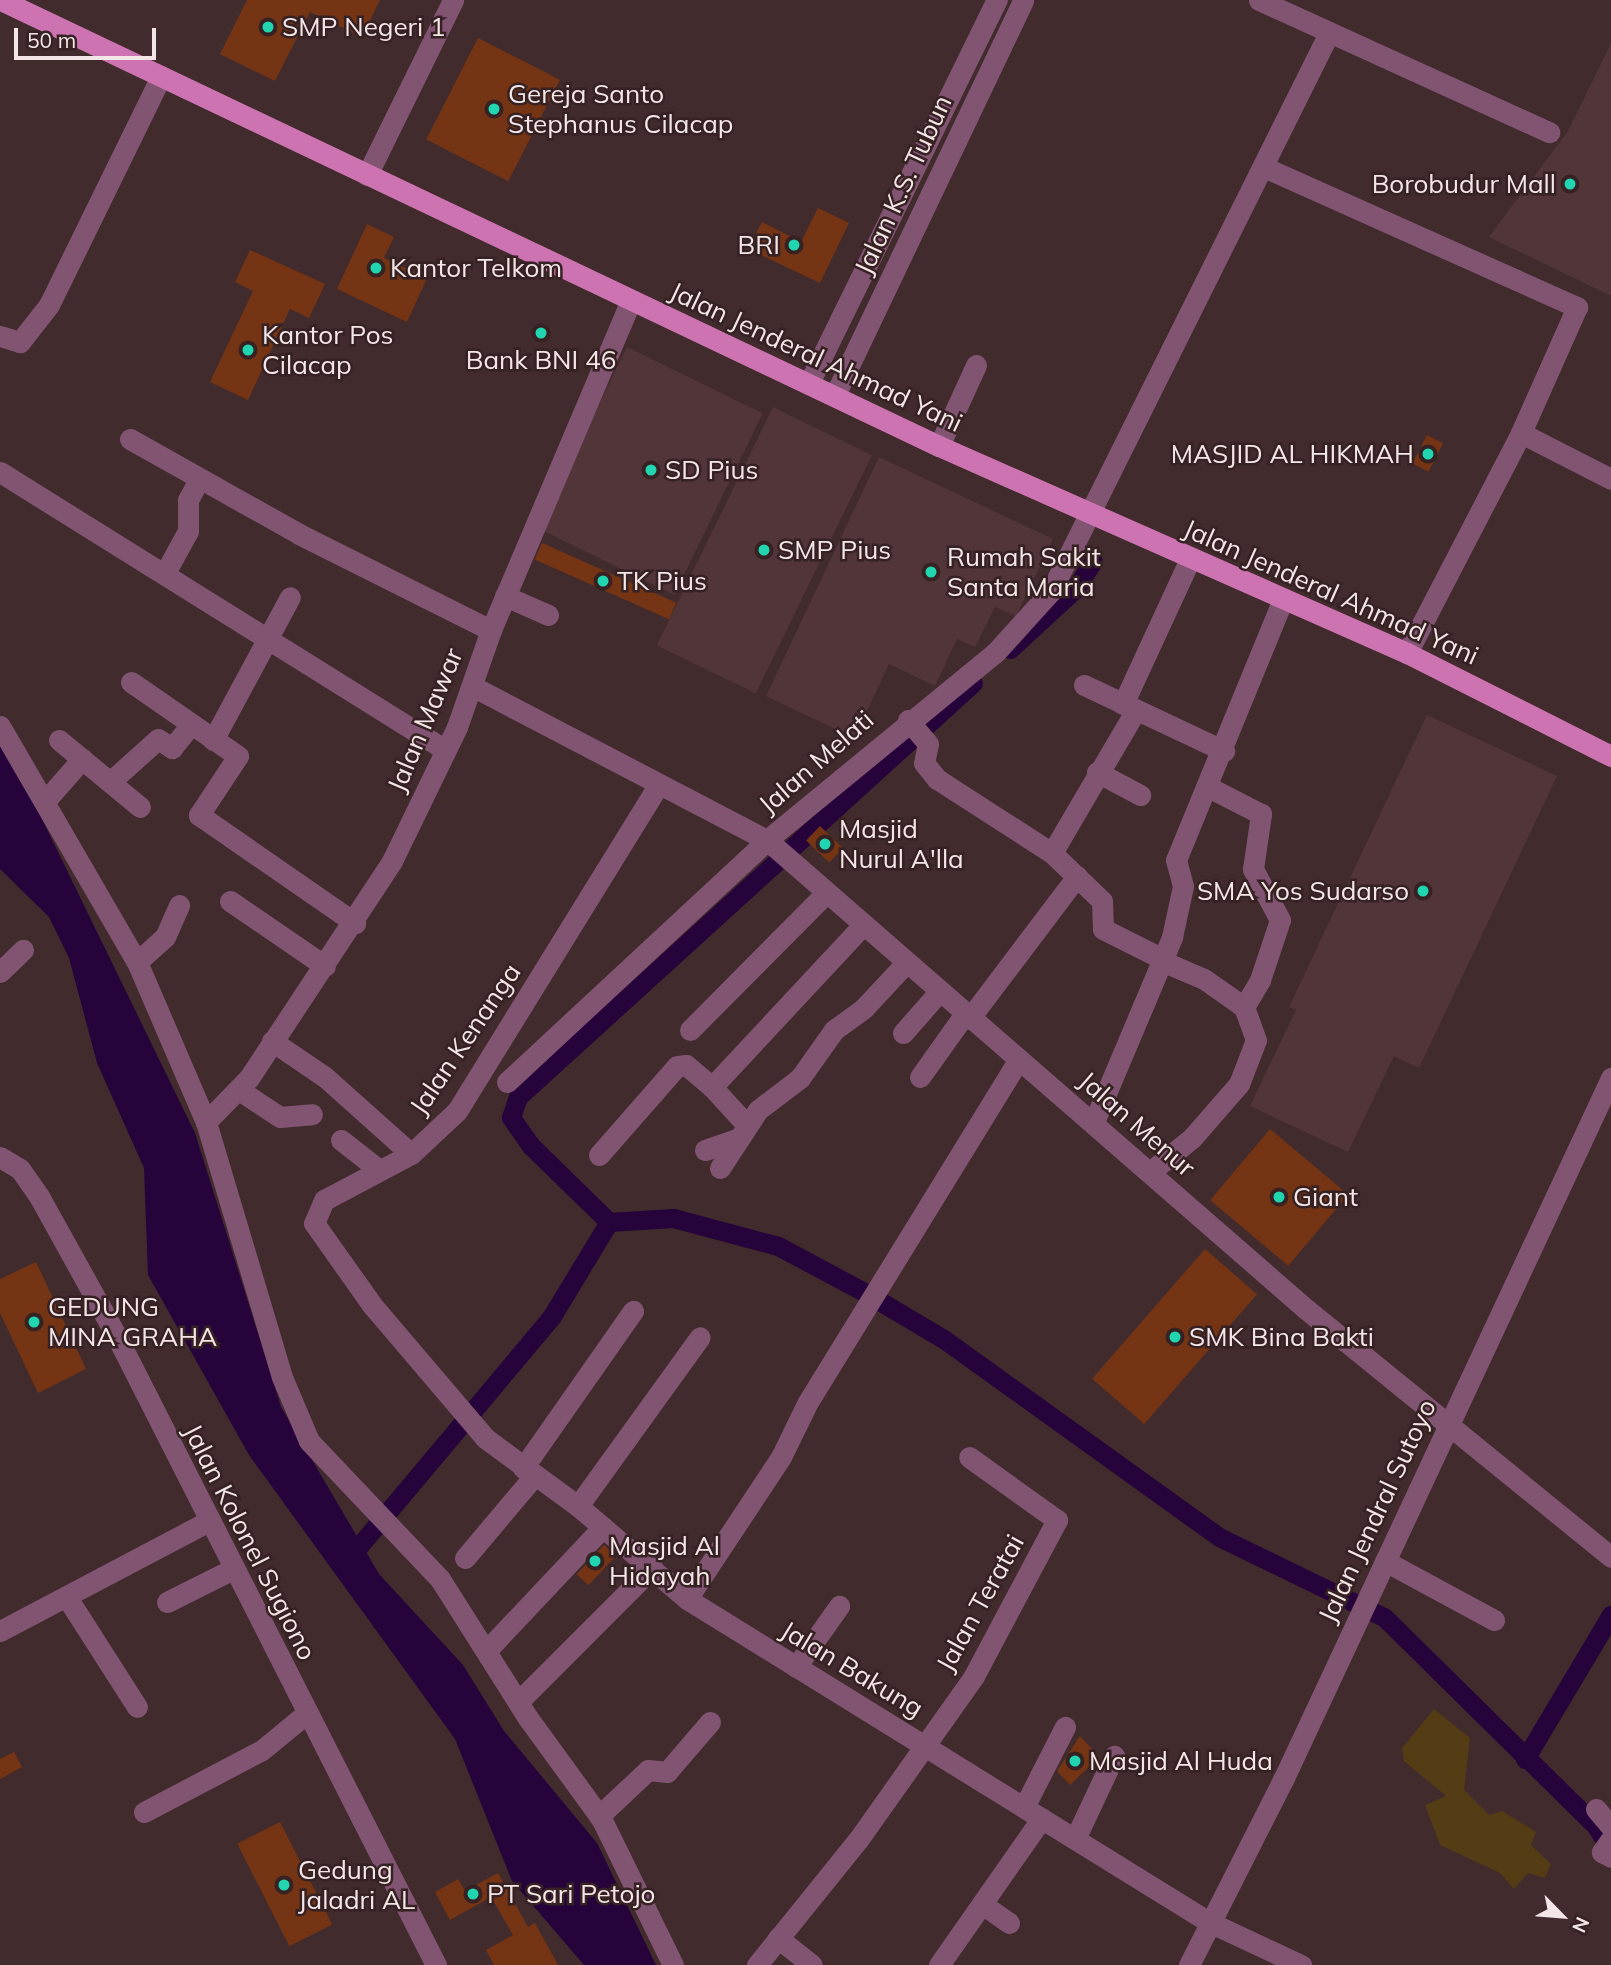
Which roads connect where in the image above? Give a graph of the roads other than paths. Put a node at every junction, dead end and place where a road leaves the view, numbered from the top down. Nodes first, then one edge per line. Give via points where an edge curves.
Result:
1 (1, 0) edge
2 (453, 0) edge
3 (997, 0) edge
4 (1023, 0) edge
5 (1259, 0) edge
6 (1328, 35) junction
7 (161, 76) junction
8 (1549, 132) dead end
9 (931, 167) junction
10 (1266, 168) junction
11 (367, 175) junction
12 (630, 302) junction
13 (1, 338) edge
14 (976, 365) dead end
15 (809, 383) junction
16 (835, 395) junction
17 (1521, 433) junction
18 (130, 439) dead end
19 (939, 446) junction
20 (0, 472) edge
21 (199, 479) junction
22 (1611, 479) edge
23 (1091, 513) junction
24 (1190, 559) junction
25 (165, 573) junction
26 (505, 596) junction
27 (290, 597) dead end
28 (1282, 602) junction
29 (548, 615) dead end
30 (491, 630) junction
31 (270, 636) junction
32 (1407, 653) junction
33 (131, 682) dead end
34 (1084, 685) dead end
35 (472, 687) junction
36 (1129, 707) junction
37 (0, 726) edge
38 (190, 726) junction
39 (918, 732) junction
40 (59, 740) dead end
41 (213, 740) junction
42 (444, 749) junction
43 (1224, 751) junction
44 (1611, 756) edge
45 (82, 759) junction
46 (1097, 772) junction
47 (110, 782) junction
48 (659, 784) junction
49 (1208, 787) junction
50 (1140, 795) dead end
51 (46, 800) junction
52 (140, 807) dead end
53 (770, 842) junction
54 (1052, 853) junction
55 (1077, 876) junction
56 (825, 894) junction
57 (230, 901) dead end
58 (179, 905) dead end
59 (355, 923) junction
60 (862, 926) junction
61 (23, 950) dead end
62 (1162, 960) junction
63 (137, 962) junction
64 (906, 963) junction
65 (325, 966) junction
66 (0, 972) edge
67 (938, 993) junction
68 (1244, 1007) junction
69 (967, 1017) junction
70 (690, 1030) dead end
71 (903, 1033) dead end
72 (272, 1041) junction
73 (1018, 1060) junction
74 (920, 1077) dead end
75 (1611, 1078) edge
76 (507, 1082) dead end
77 (712, 1087) junction
78 (239, 1090) junction
79 (312, 1114) dead end
80 (206, 1122) junction
81 (1094, 1122) junction
82 (743, 1131) junction
83 (341, 1140) dead end
84 (705, 1150) dead end
85 (411, 1154) junction
86 (598, 1155) dead end
87 (0, 1157) edge
88 (720, 1168) dead end
89 (378, 1169) junction
90 (1150, 1172) junction
91 (633, 1311) dead end
92 (701, 1337) dead end
93 (457, 1409) joint
94 (1446, 1427) junction
95 (969, 1457) dead end
96 (529, 1472) junction
97 (578, 1506) junction
98 (207, 1522) junction
99 (603, 1527) junction
100 (1611, 1557) edge
101 (466, 1558) dead end
102 (1385, 1561) junction
103 (652, 1568) junction
104 (231, 1570) junction
105 (68, 1599) junction
106 (687, 1599) junction
107 (167, 1602) dead end
108 (839, 1606) dead end
109 (1494, 1620) dead end
110 (0, 1631) edge
111 (486, 1650) junction
112 (796, 1667) junction
113 (518, 1702) junction
114 (137, 1707) dead end
115 (307, 1713) junction
116 (710, 1723) dead end
117 (1065, 1727) dead end
118 (927, 1746) junction
119 (1114, 1756) dead end
120 (1597, 1809) dead end
121 (144, 1812) dead end
122 (1033, 1813) junction
123 (598, 1816) junction
124 (1075, 1839) junction
125 (1610, 1842) edge
126 (982, 1904) junction
127 (1209, 1922) junction
128 (1009, 1923) dead end
129 (778, 1938) junction
130 (436, 1965) edge
131 (673, 1965) edge
132 (757, 1965) edge
133 (812, 1965) edge
134 (939, 1965) edge
135 (1189, 1965) edge
136 (1301, 1965) edge

1 - 7 main road, Jalan Jenderal Ahmad Yani
2 - 11 street
3 - 9 street, Jalan K.S. Tubun
4 - 9 street, Jalan K.S. Tubun
5 - 6 street
6 - 8 street
6 - 10 street, Jalan Melati
7 - 11 main road, Jalan Jenderal Ahmad Yani
7 - 13 street via 48,305 20,342
9 - 15 street, Jalan K.S. Tubun
9 - 16 street, Jalan K.S. Tubun
10 - 17 street via 1577,307
10 - 23 street, Jalan Melati
11 - 12 main road, Jalan Jenderal Ahmad Yani
12 - 15 main road, Jalan Jenderal Ahmad Yani
12 - 26 street, Jalan Mawar
14 - 19 street
15 - 16 main road, Jalan Jenderal Ahmad Yani
16 - 19 main road, Jalan Jenderal Ahmad Yani
17 - 22 street
17 - 32 street
18 - 21 street
19 - 23 main road, Jalan Jenderal Ahmad Yani
20 - 25 street
21 - 25 street via 188,500 188,531
21 - 30 street
23 - 24 main road, Jalan Jenderal Ahmad Yani
23 - 39 street, Jalan Melati via 1051,591
24 - 28 main road, Jalan Jenderal Ahmad Yani
24 - 36 street
25 - 31 street
26 - 29 street
26 - 30 street, Jalan Mawar
27 - 31 street
28 - 32 main road, Jalan Jenderal Ahmad Yani
28 - 43 street
30 - 35 street, Jalan Mawar
31 - 41 street
31 - 42 street
32 - 44 main road, Jalan Jenderal Ahmad Yani
33 - 38 street
34 - 36 street
35 - 42 street, Jalan Mawar
35 - 48 street, Jalan Melati
36 - 43 street
36 - 46 street
37 - 51 street
38 - 41 street
38 - 47 street via 172,748 158,739
39 - 53 street, Jalan Melati
39 - 54 street via 924,763 937,779
40 - 45 street
41 - 59 street via 238,758 199,815
42 - 59 street, Jalan Mawar via 397,852
43 - 49 street
45 - 47 street
45 - 51 street
46 - 50 street
46 - 54 street
47 - 52 street
48 - 53 street, Jalan Melati
48 - 85 street, Jalan Kenanga via 457,1111
49 - 62 street via 1176,860 1182,895
49 - 68 street via 1261,814 1253,869 1280,916 1265,969
51 - 63 street
53 - 56 street, Jalan Menur
53 - 76 street
54 - 55 street
55 - 62 street via 1102,901 1104,929
55 - 69 street
56 - 60 street, Jalan Menur
56 - 70 street
57 - 65 street
58 - 63 street via 165,937
59 - 65 street, Jalan Mawar
60 - 64 street, Jalan Menur
60 - 77 street
61 - 66 street
62 - 68 street via 1203,978
62 - 81 street
63 - 80 street
64 - 67 street, Jalan Menur
64 - 82 street via 864,1008 834,1030 800,1078 773,1095
65 - 72 street, Jalan Mawar
67 - 69 street, Jalan Menur
67 - 71 street
68 - 90 street via 1256,1040 1240,1084 1192,1138
69 - 73 street, Jalan Menur
69 - 74 street
72 - 78 street, Jalan Mawar
72 - 85 street via 326,1077
73 - 81 street, Jalan Menur
73 - 106 street via 808,1402 781,1457
75 - 94 street, Jalan Jendral Sutoyo
77 - 82 street
77 - 86 street via 686,1065 677,1066
78 - 79 street via 280,1117
78 - 80 street, Jalan Mawar
80 - 111 street via 292,1407 309,1441 414,1545
81 - 90 street, Jalan Menur
82 - 84 street
82 - 88 street
83 - 89 street
85 - 89 street, Jalan Kenanga
87 - 98 street, Jalan Kolonel Sugiono via 20,1169 40,1198 118,1339
89 - 93 street, Jalan Kenanga via 324,1200 314,1223 341,1266
90 - 94 street, Jalan Menur
91 - 96 street
92 - 97 street
93 - 96 street, Jalan Bakung
94 - 100 street, Jalan Menur
94 - 102 street, Jalan Jendral Sutoyo
95 - 118 street, Jalan Teratai via 1057,1520 974,1676
96 - 97 street, Jalan Bakung
96 - 101 street
97 - 99 street, Jalan Bakung
98 - 104 street, Jalan Kolonel Sugiono
98 - 105 street
99 - 103 street, Jalan Bakung
99 - 111 street
102 - 109 street
102 - 127 street, Jalan Jendral Sutoyo
103 - 106 street, Jalan Bakung
103 - 113 street
104 - 107 street
104 - 115 street, Jalan Kolonel Sugiono
105 - 110 street
105 - 114 street
106 - 112 street, Jalan Bakung
108 - 112 street
111 - 113 street
112 - 118 street, Jalan Bakung
113 - 123 street
115 - 121 street via 262,1750
115 - 130 street, Jalan Kolonel Sugiono
116 - 123 street via 667,1772 648,1770
117 - 122 street
118 - 122 street, Jalan Bakung
118 - 129 street, Jalan Teratai
119 - 124 street
120 - 125 street
122 - 124 street, Jalan Bakung
122 - 126 street
123 - 131 street
124 - 127 street, Jalan Bakung
126 - 128 street
126 - 134 street
127 - 135 street, Jalan Jendral Sutoyo
127 - 136 street, Jalan Bakung
129 - 132 street, Jalan Teratai
129 - 133 street

